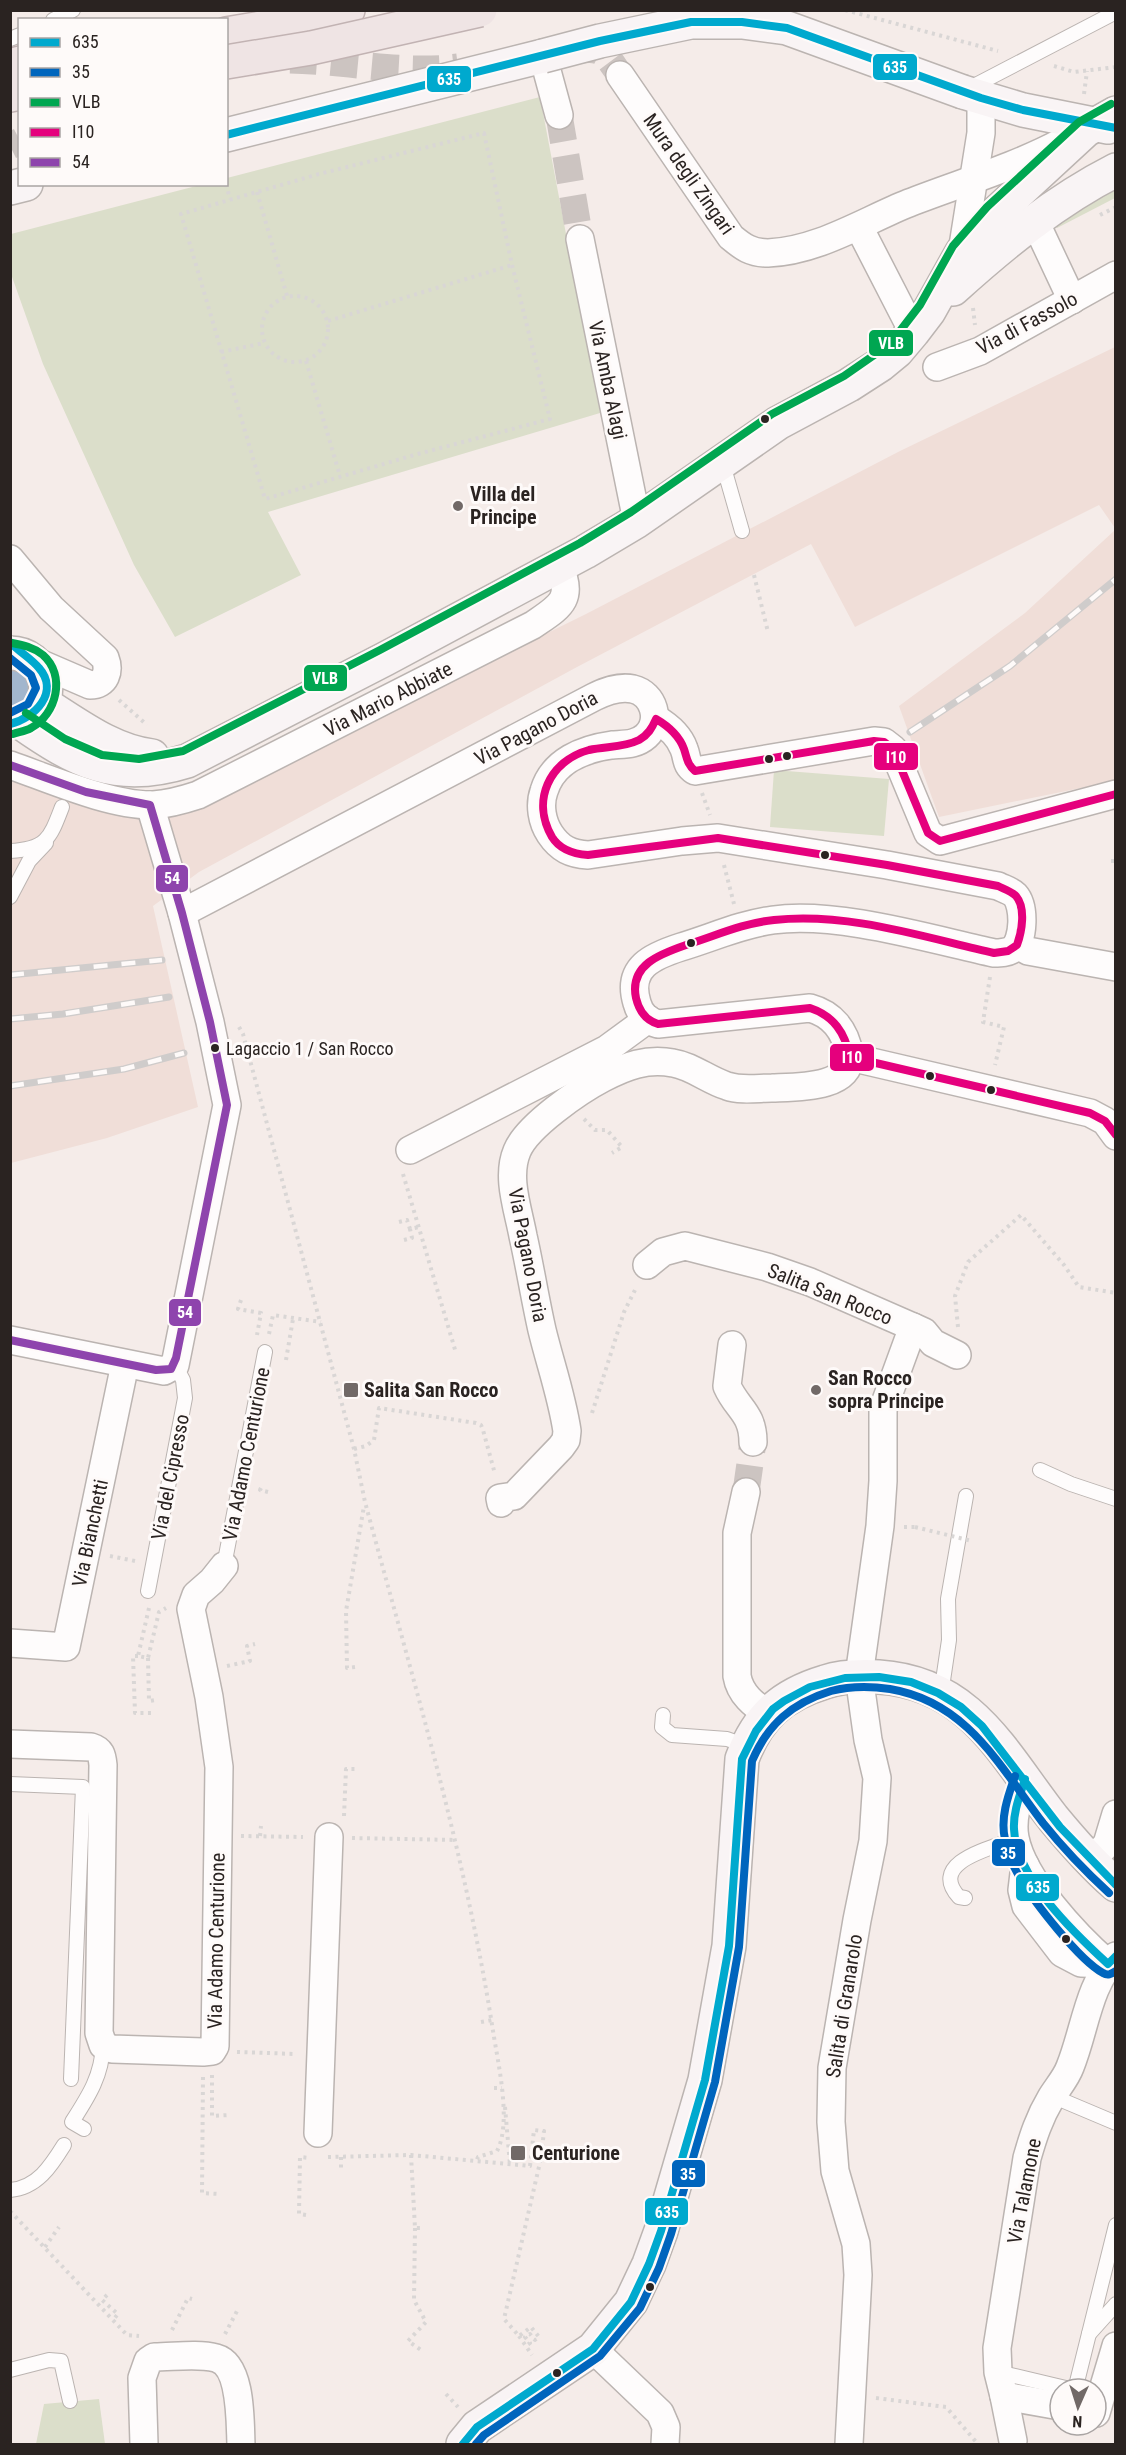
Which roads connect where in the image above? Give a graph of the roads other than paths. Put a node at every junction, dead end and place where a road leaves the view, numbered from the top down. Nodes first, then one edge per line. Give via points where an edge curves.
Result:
1 (73, 10) edge
2 (348, 10) edge
3 (480, 10) edge
4 (1116, 12) edge
5 (57, 18) edge
6 (228, 34) edge
7 (543, 56) junction
8 (228, 62) edge
9 (620, 75) tunnel mouth
10 (972, 95) junction
11 (1116, 97) edge
12 (1042, 112) junction
13 (559, 115) tunnel mouth
14 (1103, 124) edge
15 (228, 135) edge
16 (1116, 170) edge
17 (973, 180) junction
18 (1032, 222) junction
19 (859, 227) junction
20 (580, 239) tunnel mouth
21 (962, 252) junction
22 (1116, 275) edge
23 (1072, 300) junction
24 (921, 322) junction
25 (937, 367) dead end
26 (722, 460) junction
27 (637, 521) junction
28 (742, 531) dead end
29 (10, 560) edge
30 (559, 566) junction
31 (19, 652) edge
32 (25, 716) edge
33 (656, 719) junction
34 (10, 765) edge
35 (1116, 794) edge
36 (62, 807) dead end
37 (159, 808) junction
38 (51, 837) junction
39 (10, 851) edge
40 (10, 897) edge
41 (180, 906) junction
42 (1017, 945) junction
43 (1116, 967) edge
44 (648, 1019) junction
45 (850, 1057) junction
46 (1116, 1136) edge
47 (410, 1150) road end
48 (647, 1265) road end
49 (918, 1330) junction
50 (10, 1340) edge
51 (732, 1345) dead end
52 (266, 1352) road end
53 (957, 1355) dead end
54 (125, 1364) junction
55 (175, 1365) junction
56 (753, 1442) tunnel mouth
57 (1040, 1470) dead end
58 (746, 1492) tunnel mouth
59 (966, 1496) dead end
60 (1116, 1499) edge
61 (501, 1501) road end
62 (224, 1566) joint
63 (148, 1591) dead end
64 (10, 1643) edge
65 (874, 1677) junction
66 (941, 1694) junction
67 (663, 1714) dead end
68 (768, 1714) junction
69 (10, 1744) edge
70 (747, 1746) junction
71 (1025, 1779) junction
72 (10, 1784) edge
73 (1116, 1814) edge
74 (337, 1829) road end
75 (1015, 1839) junction
76 (1091, 1861) junction
77 (1116, 1885) edge
78 (965, 1898) dead end
79 (1113, 1963) edge
80 (103, 2045) junction
81 (71, 2079) dead end
82 (1052, 2096) junction
83 (1116, 2123) edge
84 (84, 2129) dead end
85 (318, 2133) dead end
86 (64, 2145) dead end
87 (10, 2190) edge
88 (1116, 2225) edge
89 (1116, 2304) edge
90 (1088, 2336) junction
91 (1116, 2346) edge
92 (593, 2349) junction
93 (10, 2370) edge
94 (1001, 2384) junction
95 (1108, 2388) edge
96 (70, 2402) dead end
97 (1048, 2402) edge
98 (852, 2430) edge
99 (1013, 2441) dead end
100 (144, 2445) edge
101 (241, 2445) edge
102 (463, 2445) edge
103 (665, 2445) edge

1 - 5 lane
2 - 6 highway
3 - 8 highway, bridge via 311,48
4 - 10 lane via 1027,59
7 - 10 main road, bridge via 691,22 742,22 787,28
7 - 13 street
7 - 15 main road
9 - 19 street, Mura degli Zingari via 731,237 749,251 794,249
10 - 12 main road
10 - 17 street via 981,133
11 - 12 main road
12 - 14 main road
14 - 17 street, Mura degli Zingari via 1032,159
14 - 21 main road via 995,214
16 - 18 main road
17 - 19 street, Mura degli Zingari via 896,208
17 - 21 street
18 - 23 street
18 - 24 main road
19 - 24 street
20 - 27 street, Via Amba Alagi
21 - 24 main road
22 - 23 street, Via di Fassolo
23 - 25 street, Via di Fassolo via 980,351
24 - 26 main road via 880,365
26 - 27 main road
26 - 28 lane
27 - 30 main road
29 - 31 street via 51,609 105,658 108,669 99,684 84,684
30 - 32 main road via 187,760 166,767 139,771 110,767 58,749
30 - 37 street, Via Mario Abbiate via 566,594 561,604 533,625 198,795
31 - 32 main road via 40,669 46,684
33 - 35 street via 672,731 684,750 687,764 695,771 884,742 893,749 928,833 940,841
33 - 41 street, Via Pagano Doria via 652,705 640,691 607,691
33 - 42 street via 652,729 638,741 573,755 551,775 540,804 548,831 564,849 588,855 718,838 998,886 1014,894 1022,908
34 - 37 street via 86,792
36 - 38 lane
37 - 41 street
38 - 39 lane via 42,844
38 - 40 lane via 28,861
41 - 55 street via 227,1105
42 - 43 street via 1028,951
42 - 44 street via 1006,953 994,953 817,918 771,920 667,951 646,962 637,974 635,987 637,1005
44 - 45 street via 658,1024 810,1008 836,1023
44 - 47 street via 607,1049
45 - 46 street via 1090,1113 1105,1121
45 - 61 street, Via Pagano Doria via 845,1070 827,1082 750,1089 726,1086 673,1063 633,1064 601,1079 535,1128 518,1150 513,1182 541,1327 567,1431 561,1447 514,1496
48 - 49 street, Salita San Rocco via 663,1252 685,1246 810,1282
49 - 53 street, Salita San Rocco
49 - 65 street, Salita San Rocco via 883,1409
50 - 54 street
51 - 56 street via 727,1386 747,1414
52 - 62 lane, Via Adamo Centurione
54 - 55 street via 164,1371
54 - 64 street, Via Bianchetti via 66,1647
55 - 63 lane, Via del Cipresso via 183,1380 185,1398
57 - 60 lane
58 - 68 street via 737,1533 737,1676 745,1694
59 - 66 lane via 948,1599 949,1640
62 - 80 street, Via Adamo Centurione via 196,1595 191,1610 219,1767 215,2046 208,2052 112,2049
65 - 66 main road via 909,1681
65 - 68 main road via 833,1679 806,1688 784,1698
65 - 98 street, Salita di Granarolo via 868,1740 877,1778 873,1841 832,2068 835,2171 856,2244
66 - 71 main road via 966,1709 1003,1747
67 - 70 lane via 662,1727 672,1735 727,1739
68 - 70 main road
69 - 80 street via 91,1747 101,1754 99,2033
70 - 92 main road via 739,1784 729,1946 705,2080 649,2264 631,2302
71 - 75 street via 1016,1808
71 - 76 main road
72 - 81 lane via 83,1787
73 - 76 street via 1107,1844
74 - 85 street
75 - 78 lane via 965,1857 954,1869 949,1880 953,1891 959,1898
75 - 79 street via 1047,1900 1077,1936
76 - 77 main road
79 - 82 street, Via Talamone via 1091,2001 1070,2069
80 - 84 lane via 95,2085 72,2122
82 - 83 lane
82 - 94 street, Via Talamone via 1040,2117 1027,2158 997,2348
86 - 87 lane via 46,2172 22,2189
88 - 90 lane
89 - 90 lane
90 - 94 lane via 1073,2388
91 - 95 street
92 - 102 main road via 477,2427
92 - 103 street via 660,2413 666,2427
93 - 96 lane via 49,2360 61,2361
94 - 97 street
94 - 99 street, Via Talamone
100 - 101 street via 142,2378 145,2365 154,2357 220,2359 230,2371 238,2397

